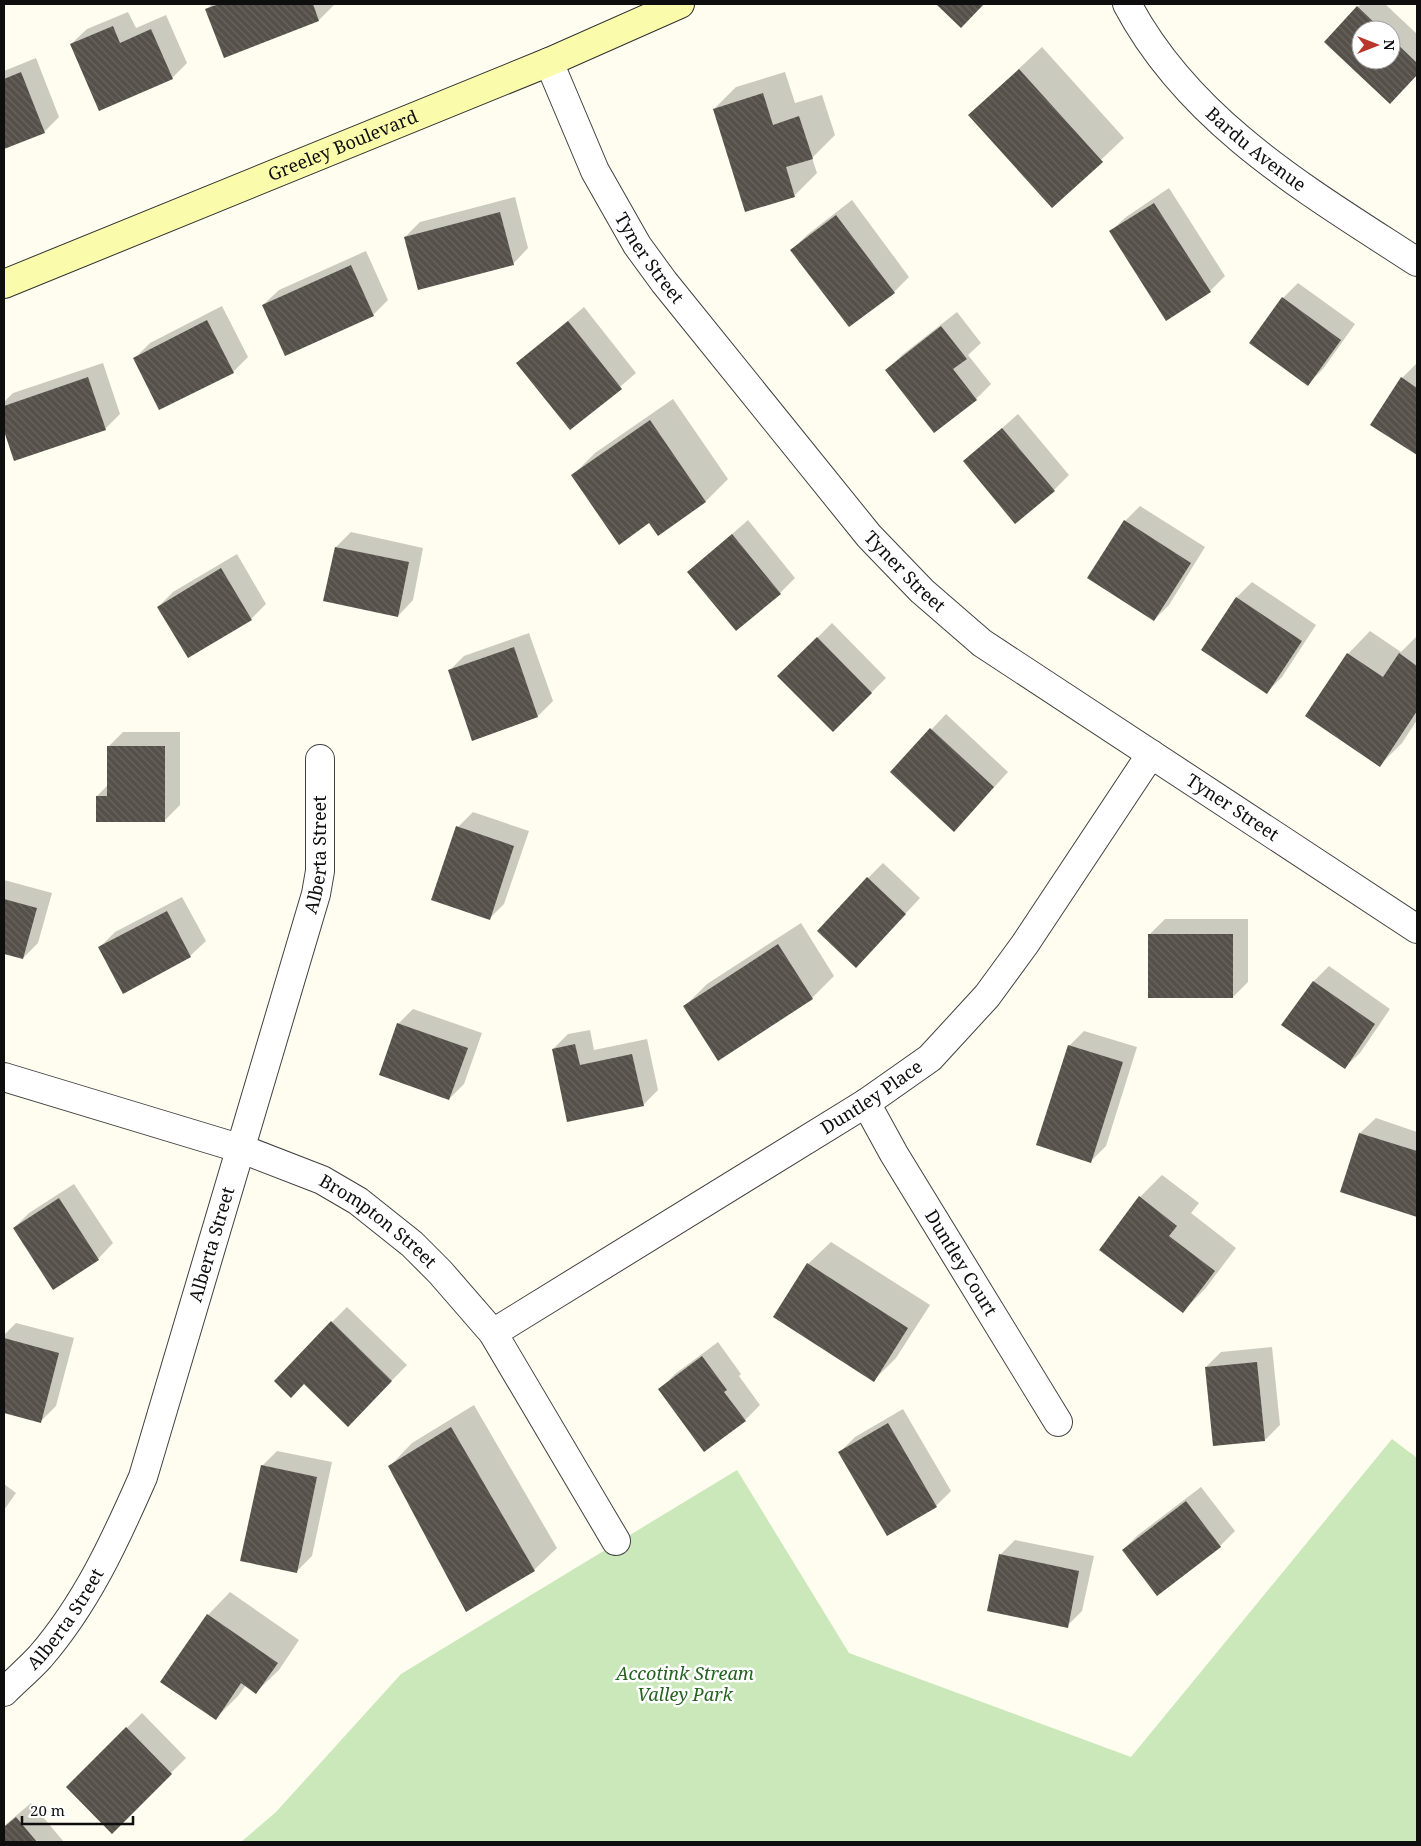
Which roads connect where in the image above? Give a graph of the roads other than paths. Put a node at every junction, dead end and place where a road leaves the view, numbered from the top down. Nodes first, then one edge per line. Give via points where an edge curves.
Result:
1 (680, 4) edge
2 (1127, 4) edge
3 (549, 62) junction
4 (1417, 262) edge
5 (4, 284) edge
6 (1151, 754) junction
7 (320, 760) dead end
8 (1417, 929) edge
9 (4, 1077) edge
10 (866, 1103) junction
11 (242, 1149) junction
12 (493, 1333) junction
13 (1058, 1422) dead end
14 (616, 1541) dead end
15 (4, 1692) edge

1 - 3 street, Greeley Boulevard
2 - 4 street, Bardu Avenue via 1168,66 1236,137 1307,190
3 - 5 street, Greeley Boulevard
3 - 6 street, Tyner Street via 595,171 637,245 870,536 922,591 982,643
6 - 8 street, Tyner Street
6 - 10 street, Duntley Place via 987,996 930,1058
7 - 11 street, Alberta Street via 320,871 316,894
9 - 11 street, Brompton Street
10 - 12 street, Duntley Place
10 - 13 street, Duntley Court
11 - 12 street, Brompton Street via 322,1180 358,1201 412,1244
11 - 15 street, Alberta Street via 143,1477 114,1543 82,1600 39,1657
12 - 14 street, Brompton Street

